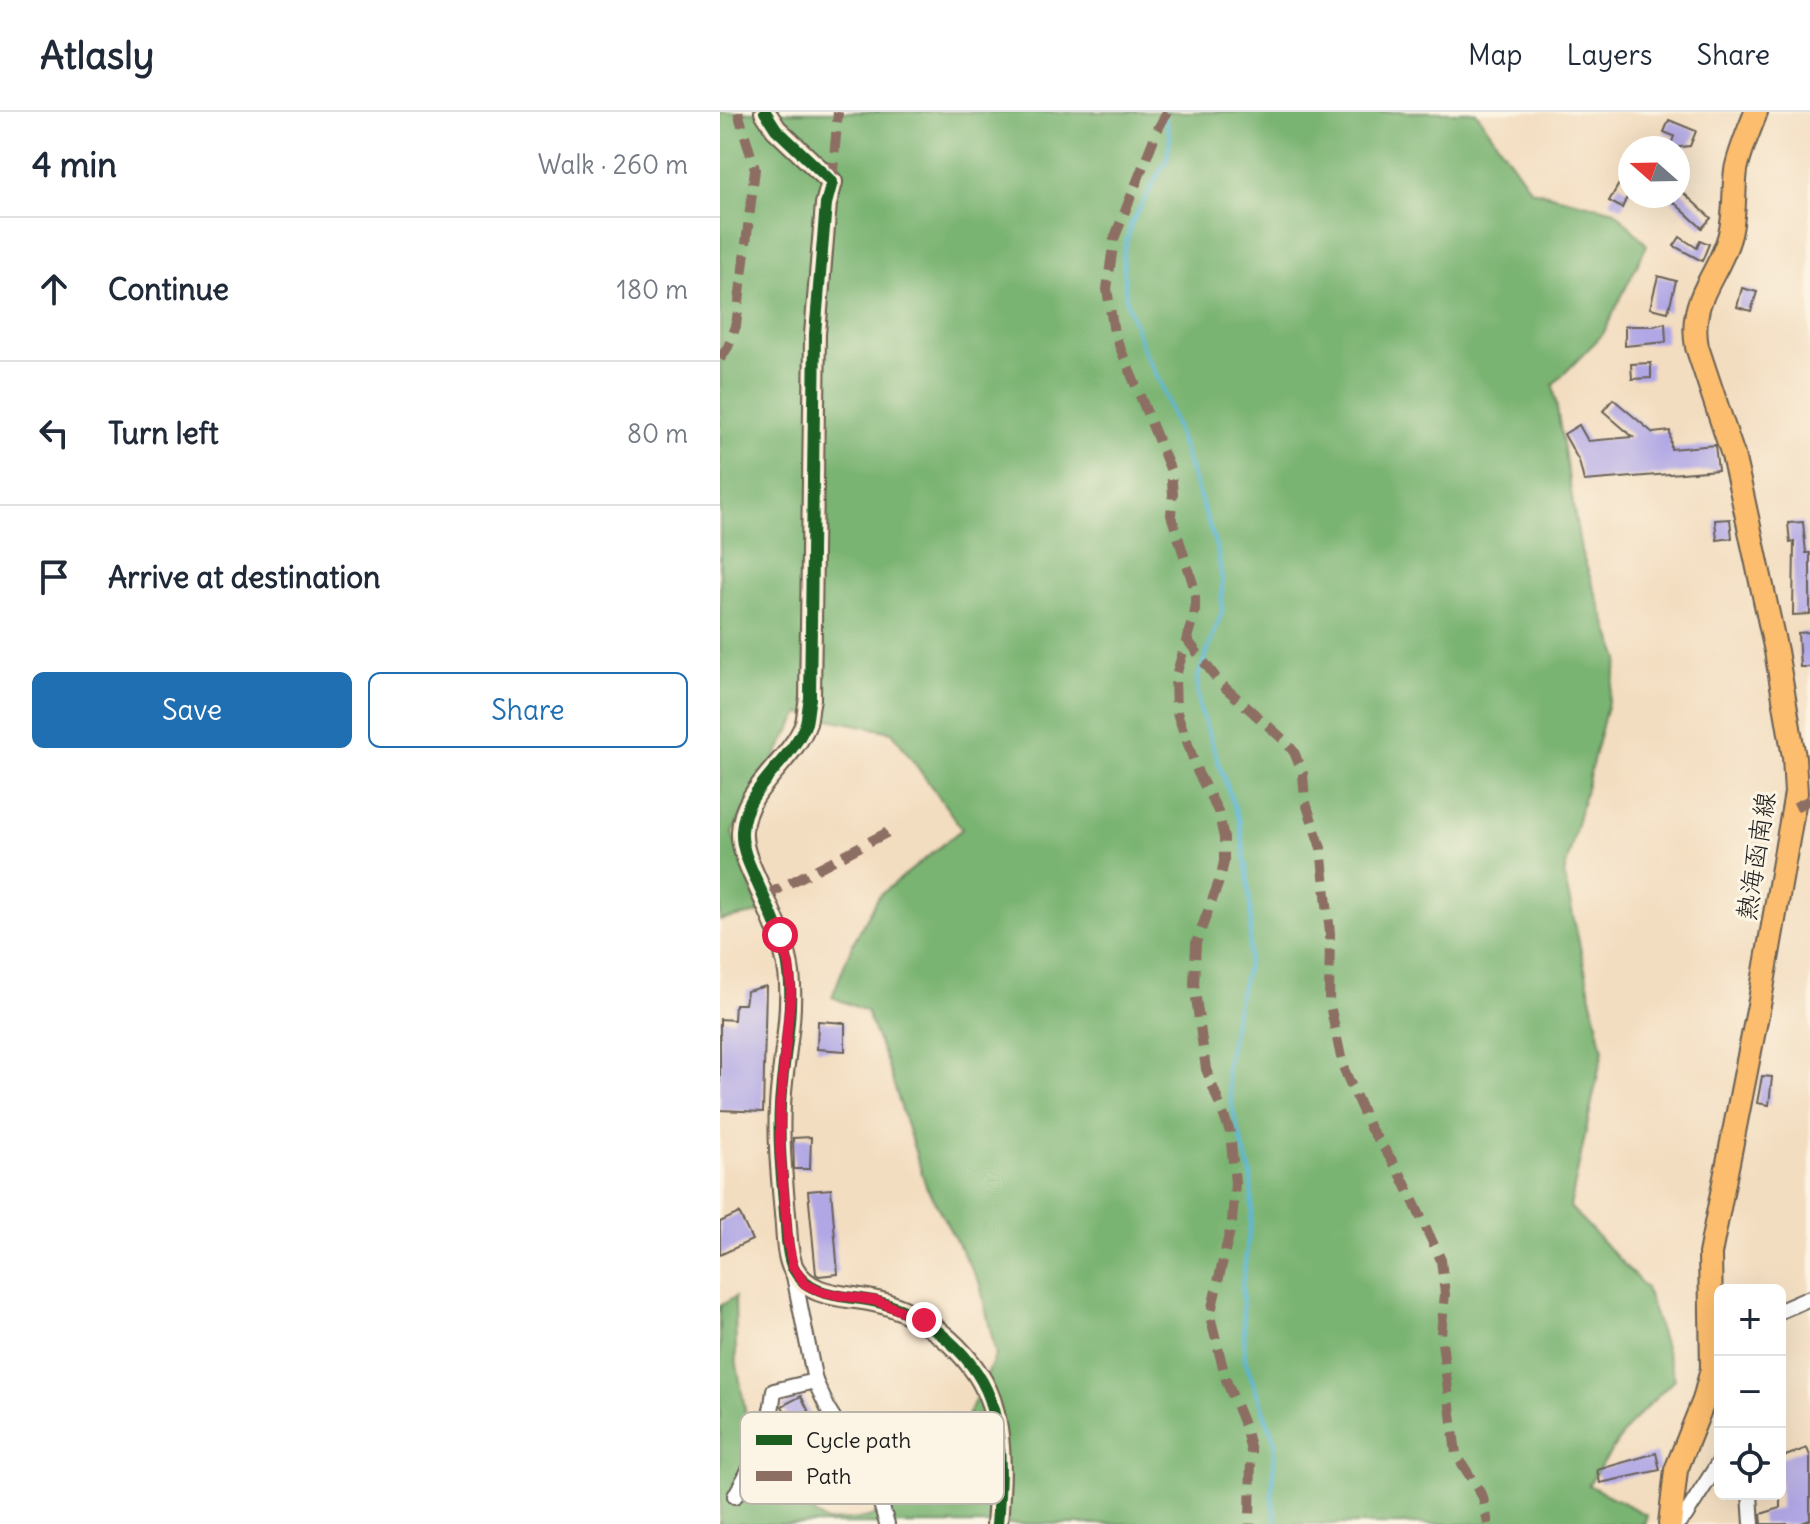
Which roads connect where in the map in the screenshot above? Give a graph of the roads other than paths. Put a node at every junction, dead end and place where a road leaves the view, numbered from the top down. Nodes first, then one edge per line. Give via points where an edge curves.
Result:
1 (765, 112) edge
2 (1756, 112) edge
3 (793, 1267) junction
4 (1810, 1298) edge
5 (1786, 1308) edge
6 (1717, 1356) edge
7 (1714, 1367) edge
8 (815, 1381) junction
9 (771, 1412) edge
10 (830, 1412) edge
11 (994, 1412) edge
12 (1714, 1470) edge
13 (740, 1487) edge
14 (735, 1496) dead end
15 (1750, 1500) edge
16 (881, 1504) edge
17 (998, 1504) edge
18 (887, 1524) edge
19 (997, 1524) edge
20 (1673, 1524) edge
21 (1752, 1524) edge

1 - 3 street via 832,182 815,334 810,699 806,722 749,804 742,831 745,853 789,966 780,1148
2 - 6 main road, 熱海函南線 via 1738,160 1728,241 1700,296 1695,330 1742,494 1776,651 1796,793 1710,1254
3 - 8 street
3 - 11 street via 805,1284 823,1293 877,1301 924,1320 963,1356 986,1389
4 - 5 street
7 - 20 main road, 熱海函南線 via 1676,1470
8 - 9 street via 774,1391
8 - 10 street
12 - 20 street via 1685,1516
13 - 14 street
15 - 21 street
16 - 18 street
17 - 19 street

